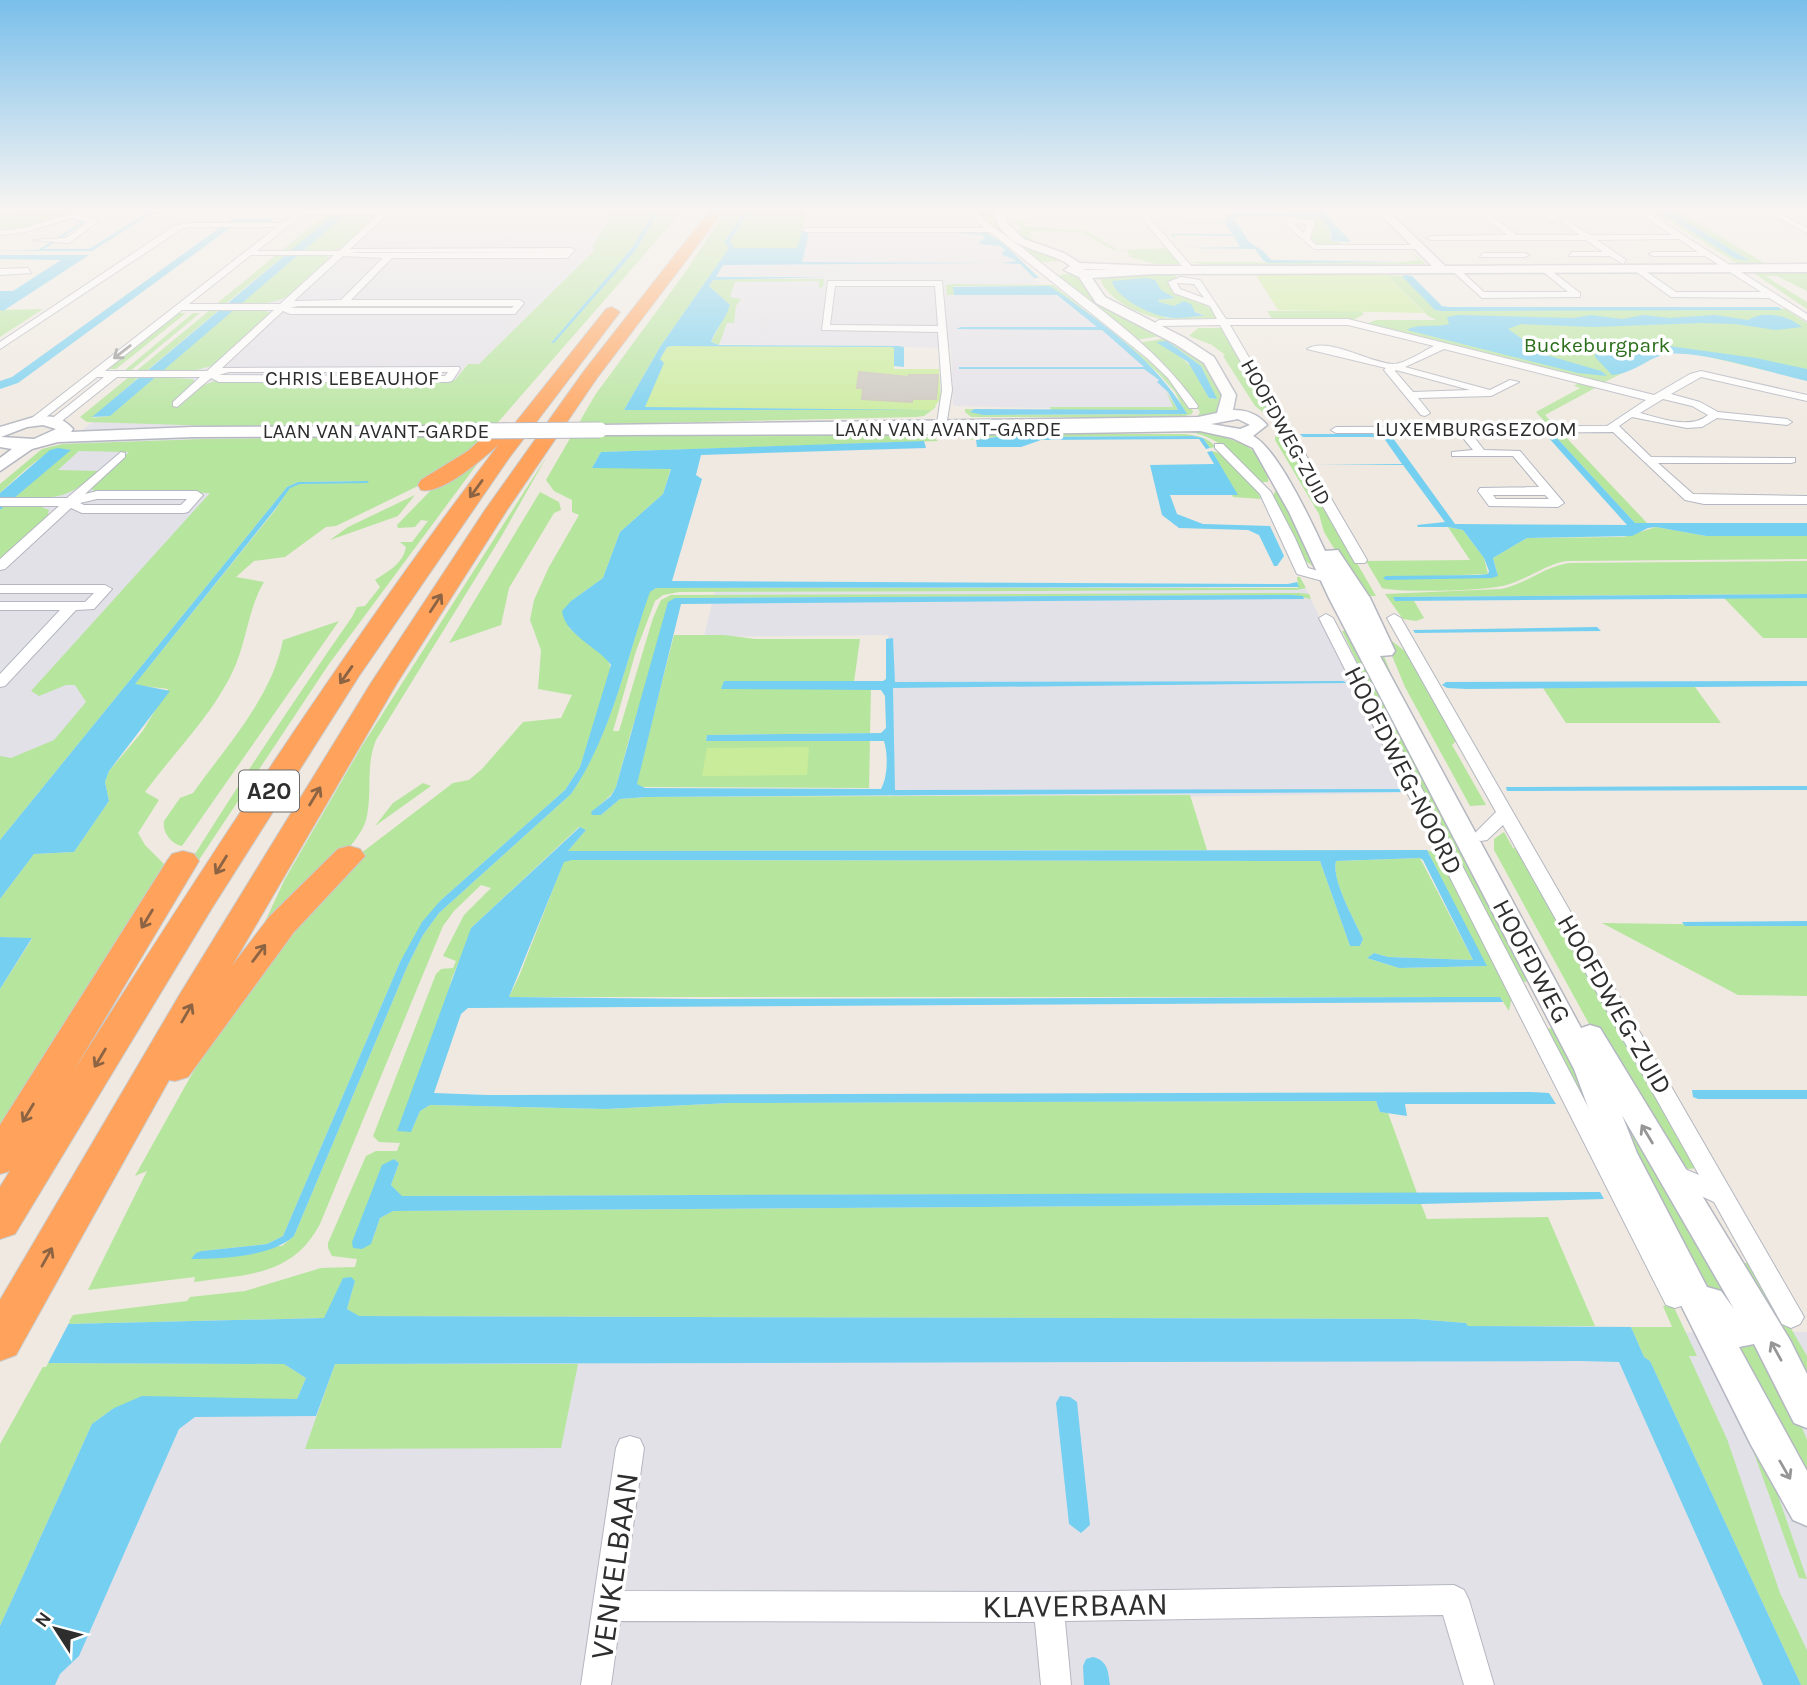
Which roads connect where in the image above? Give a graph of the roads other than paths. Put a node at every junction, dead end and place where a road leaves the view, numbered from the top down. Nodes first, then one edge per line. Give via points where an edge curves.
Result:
1 (88, 288) edge
2 (204, 288) edge
3 (221, 288) edge
4 (303, 288) edge
5 (358, 288) edge
6 (650, 288) edge
7 (830, 288) edge
8 (939, 288) edge
9 (1062, 288) edge
10 (1095, 288) edge
11 (1472, 288) edge
12 (1568, 288) edge
13 (1663, 288) edge
14 (1760, 288) edge
15 (1482, 295) junction
16 (1771, 295) junction
17 (1466, 296) dead end
18 (622, 301) dead end
19 (343, 303) junction
20 (1213, 304) dead end
21 (180, 307) junction
22 (197, 307) junction
23 (282, 307) junction
24 (1805, 317) edge
25 (1224, 322) junction
26 (1161, 326) junction
27 (943, 329) junction
28 (166, 332) dead end
29 (0, 346) edge
30 (1443, 346) junction
31 (1312, 349) dead end
32 (125, 366) dead end
33 (1396, 367) junction
34 (94, 374) junction
35 (115, 374) junction
36 (210, 374) junction
37 (575, 375) junction
38 (1514, 382) dead end
39 (1491, 393) junction
40 (1409, 394) junction
41 (1658, 397) junction
42 (1807, 398) edge
43 (177, 404) dead end
44 (947, 405) junction
45 (1193, 406) dead end
46 (1246, 407) junction
47 (1424, 413) dead end
48 (1630, 413) junction
49 (1224, 415) junction
50 (1715, 415) junction
51 (1787, 422) dead end
52 (32, 423) junction
53 (1209, 424) junction
54 (941, 427) junction
55 (959, 427) junction
56 (1179, 427) junction
57 (58, 429) junction
58 (1462, 429) junction
59 (1616, 429) junction
60 (1336, 430) dead end
61 (1235, 433) junction
62 (2, 438) edge
63 (28, 444) junction
64 (1219, 446) dead end
65 (1270, 453) junction
66 (1481, 453) junction
67 (1456, 454) dead end
68 (121, 455) dead end
69 (1648, 460) junction
70 (1798, 460) edge
71 (0, 466) edge
72 (1269, 484) junction
73 (429, 485) dead end
74 (538, 486) dead end
75 (1548, 491) junction
76 (1807, 500) edge
77 (0, 502) edge
78 (70, 502) junction
79 (1360, 560) dead end
80 (0, 566) edge
81 (1330, 579) junction
82 (0, 589) edge
83 (72, 606) junction
84 (0, 607) edge
85 (1359, 619) junction
86 (0, 683) edge
87 (1506, 812) junction
88 (1481, 836) junction
89 (349, 856) dead end
90 (183, 861) dead end
91 (1543, 981) junction
92 (1522, 1002) junction
93 (1562, 1019) junction
94 (0, 1159) edge
95 (1669, 1171) junction
96 (1724, 1197) junction
97 (79, 1199) junction
98 (0, 1222) edge
99 (1700, 1222) junction
100 (1681, 1293) junction
101 (1775, 1319) junction
102 (7, 1328) edge
103 (1807, 1411) edge
104 (631, 1448) dead end
105 (1807, 1507) edge
106 (609, 1606) junction
107 (1049, 1607) junction
108 (596, 1685) edge
109 (1056, 1685) edge
110 (1479, 1685) edge

1 - 29 street
2 - 21 street
3 - 22 street
4 - 23 street
5 - 19 street
6 - 37 highway, A20
7 - 27 street via 825,332
8 - 27 street
9 - 45 street via 1160,365
10 - 26 main road, HOOFDWEG via 1100,300
11 - 15 street
12 - 15 street via 1577,295
13 - 16 street via 1674,295
14 - 16 street
15 - 17 street
16 - 24 street
18 - 37 highway, A20
19 - 23 street
19 - 23 street via 520,303 515,311 290,311
20 - 25 street, HOOFDWEG-ZUID
21 - 22 street
21 -> 34 street
22 - 23 street
22 - 28 street
23 - 36 street
25 - 26 street
25 - 30 street via 1348,322
25 - 79 street, HOOFDWEG-ZUID
26 - 46 main road, HOOFDWEG via 1213,354
26 - 49 main road, HOOFDWEG via 1210,361 1228,395
27 - 44 street
30 - 33 street
30 - 41 street
31 - 33 street
32 - 35 street
33 - 39 street
33 - 40 street via 1389,370
34 - 35 street, CHRIS LEBEAUHOF
34 - 52 street
35 - 36 street, CHRIS LEBEAUHOF
35 - 57 street
36 - 36 street, CHRIS LEBEAUHOF via 229,369 455,369 448,379 219,379
36 - 43 street
37 - 73 highway, A20 via 475,455
37 - 74 highway, A20 via 561,444
97 -> 37 highway, A20 via 384,683 496,510
37 -> 98 highway, A20 via 439,540 243,831
38 - 39 street
39 - 40 street
40 - 47 street
41 - 42 street via 1701,374
41 - 48 street
41 - 50 street via 1696,404
44 - 54 street
44 - 55 street
46 - 49 main road
46 - 61 main road
46 - 65 main road, HOOFDWEG
46 - 65 main road via 1269,423
48 - 50 street via 1683,425 1706,423
48 - 59 street via 1612,425
49 - 53 main road
50 - 51 street
52 - 57 main road
52 - 62 main road
53 - 55 main road, LAAN VAN AVANT-GARDE
53 - 56 main road, LAAN VAN AVANT-GARDE
53 - 61 main road
54 - 55 main road, LAAN VAN AVANT-GARDE
54 - 57 main road, LAAN VAN AVANT-GARDE, bridge
55 - 56 main road, LAAN VAN AVANT-GARDE
56 - 65 main road via 1229,437
57 - 63 main road
58 - 59 street, LUXEMBURGSEZOOM
58 - 60 street, LUXEMBURGSEZOOM
58 - 66 street
59 - 69 street
61 - 65 main road, HOOFDWEG
62 - 63 main road
63 - 71 main road
64 - 72 street
65 - 72 main road, HOOFDWEG
65 - 85 main road, HOOFDWEG
66 - 67 street
66 - 75 street via 1516,453
68 - 78 street
69 - 70 street
69 - 76 street via 1682,493 1696,499
72 - 81 main road, HOOFDWEG via 1298,512
72 - 81 street via 1302,571
75 - 75 street via 1558,503 1493,503 1484,491
77 - 78 street
78 - 78 street via 97,495 197,495 184,509 82,509
78 - 80 street
81 - 85 main road, HOOFDWEG
82 - 83 street via 105,589 89,606
83 - 84 street
83 - 86 street
85 - 87 street, HOOFDWEG-ZUID via 1404,635
85 - 88 main road, HOOFDWEG
85 - 91 main road, HOOFDWEG
85 - 92 street, HOOFDWEG-NOORD
87 - 88 street
87 - 96 street, HOOFDWEG-ZUID
95 -> 88 main road, HOOFDWEG
97 -> 89 highway, A20 via 269,940 304,898
90 -> 94 highway
91 - 92 street
91 - 93 main road, HOOFDWEG
92 - 93 street
92 - 100 street, HOOFDWEG-NOORD
93 - 100 main road, HOOFDWEG via 1589,1069
95 - 96 street
95 - 99 main road, HOOFDWEG
96 - 99 street
96 - 101 street, HOOFDWEG-ZUID
102 -> 97 highway, A20
99 - 101 main road, HOOFDWEG
100 - 101 main road via 1709,1301 1728,1328 1747,1332
100 -> 105 main road, HOOFDWEG
103 -> 101 main road, HOOFDWEG
104 - 106 street, VENKELBAAN
106 - 107 street, KLAVERBAAN
106 - 108 street, VENKELBAAN
107 - 109 street
107 - 110 street, KLAVERBAAN via 1454,1600

